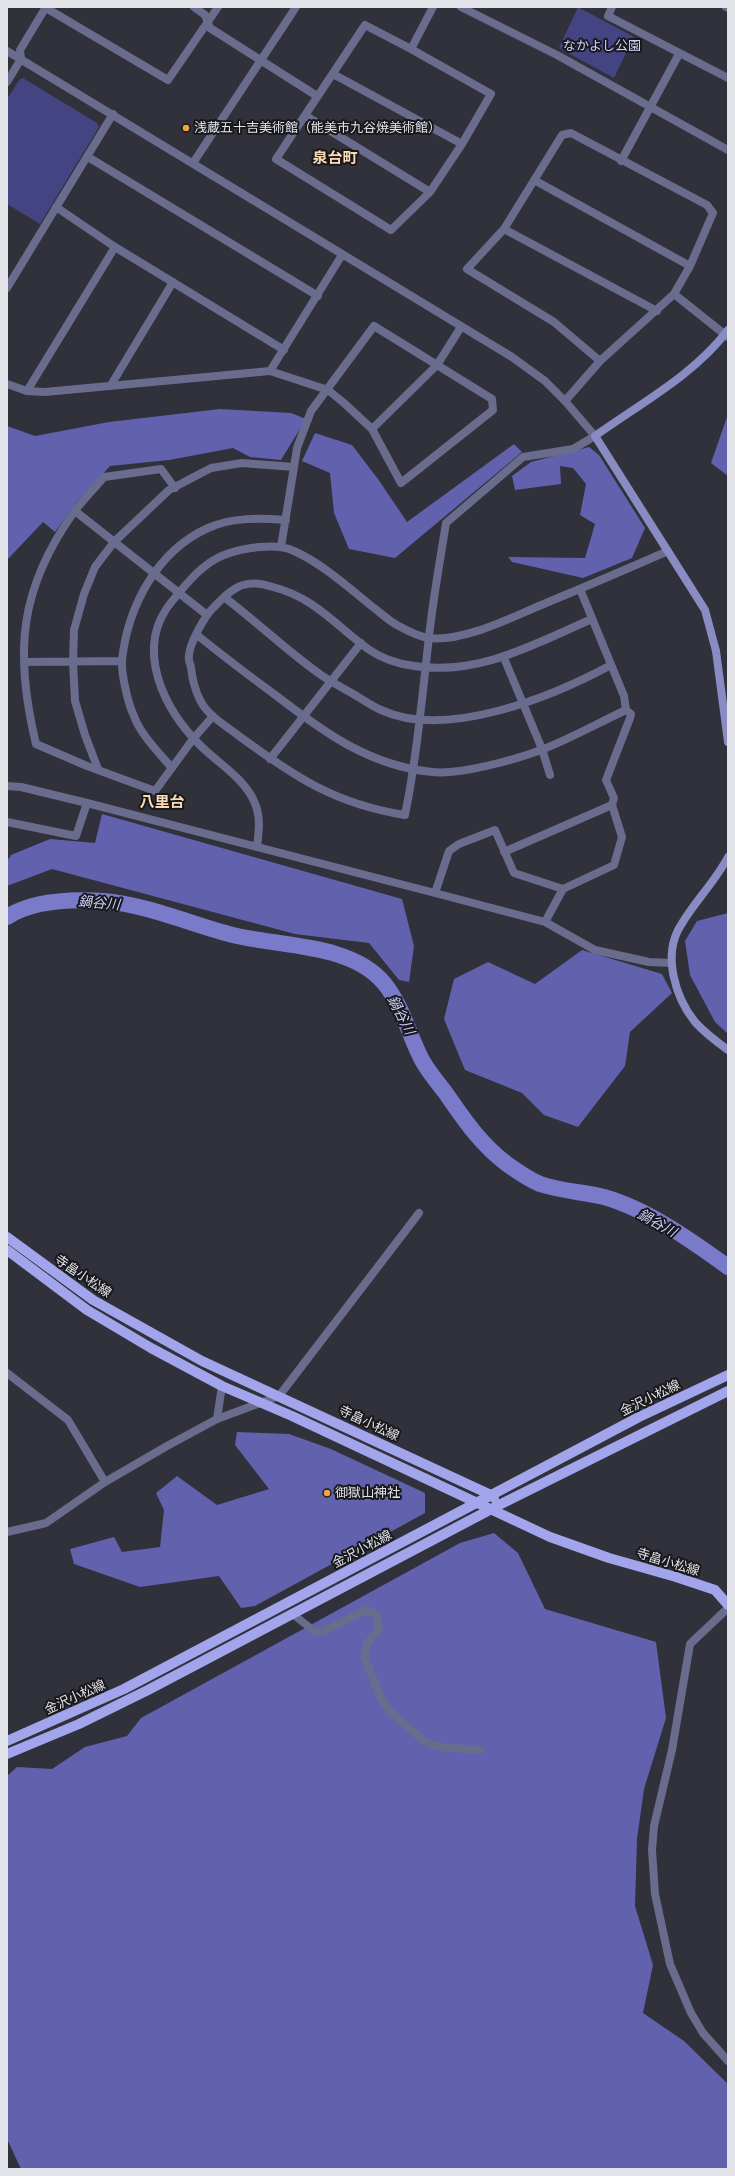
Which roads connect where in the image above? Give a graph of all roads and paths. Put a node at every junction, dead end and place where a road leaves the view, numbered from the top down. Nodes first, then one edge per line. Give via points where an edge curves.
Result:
1 (46, 7) edge
2 (194, 7) edge
3 (218, 7) edge
4 (296, 7) edge
5 (433, 7) edge
6 (461, 7) edge
7 (612, 7) edge
8 (208, 22) junction
9 (411, 49) junction
10 (7, 51) edge
11 (679, 54) junction
12 (21, 59) junction
13 (260, 61) junction
14 (333, 74) junction
15 (728, 78) edge
16 (7, 82) edge
17 (317, 96) junction
18 (651, 108) junction
19 (113, 114) junction
20 (306, 116) junction
21 (462, 144) junction
22 (728, 150) edge
23 (88, 157) junction
24 (621, 161) junction
25 (193, 163) junction
26 (534, 180) junction
27 (430, 192) junction
28 (56, 207) junction
29 (504, 228) junction
30 (115, 247) junction
31 (342, 256) junction
32 (690, 266) junction
33 (173, 282) junction
34 (7, 288) edge
35 (674, 294) junction
36 (318, 296) junction
37 (657, 311) junction
38 (461, 327) junction
39 (727, 334) edge
40 (284, 350) junction
41 (600, 361) junction
42 (437, 365) junction
43 (270, 371) junction
44 (7, 384) edge
45 (111, 385) junction
46 (328, 390) junction
47 (27, 391) junction
48 (565, 401) junction
49 (372, 429) junction
50 (595, 436) junction
51 (294, 467) junction
52 (175, 488) junction
53 (75, 512) junction
54 (286, 520) junction
55 (114, 542) junction
56 (281, 547) junction
57 (668, 551) junction
58 (153, 572) junction
59 (580, 589) junction
60 (179, 593) junction
61 (224, 597) junction
62 (207, 615) junction
63 (592, 619) junction
64 (197, 635) junction
65 (429, 638) junction
66 (361, 643) junction
67 (504, 658) junction
68 (122, 661) junction
69 (24, 662) junction
70 (73, 662) junction
71 (611, 665) junction
72 (427, 666) junction
73 (332, 681) junction
74 (523, 703) junction
75 (626, 710) junction
76 (213, 716) junction
77 (303, 717) junction
78 (420, 719) junction
79 (193, 738) junction
80 (728, 742) edge
81 (542, 750) junction
82 (270, 759) junction
83 (172, 768) junction
84 (98, 769) junction
85 (414, 769) junction
86 (550, 775) dead end
87 (7, 786) edge
88 (87, 803) junction
89 (612, 805) junction
90 (7, 822) edge
91 (257, 846) junction
92 (504, 852) junction
93 (728, 857) edge
94 (563, 889) junction
95 (435, 893) junction
96 (545, 922) junction
97 (672, 963) junction
98 (728, 1050) edge
99 (419, 1212) dead end
100 (7, 1237) edge
101 (7, 1250) edge
102 (7, 1373) edge
103 (728, 1375) edge
104 (222, 1386) junction
105 (728, 1391) edge
106 (279, 1396) junction
107 (261, 1403) junction
108 (217, 1419) junction
109 (105, 1482) junction
110 (491, 1495) junction
111 (476, 1503) junction
112 (499, 1505) junction
113 (490, 1510) junction
114 (510, 1519) junction
115 (7, 1532) edge
116 (728, 1605) edge
117 (728, 1608) edge
118 (294, 1615) junction
119 (7, 1741) edge
120 (480, 1750) dead end
121 (7, 1754) edge
122 (728, 2061) edge

1 - 8 street via 168,80
1 - 12 street via 20,50
2 - 8 street via 205,15
3 - 8 street
4 - 13 street
5 - 9 street
6 - 18 street
7 - 11 street via 608,16
8 - 13 street via 210,28
9 - 14 street via 365,26
9 - 21 street via 491,94
10 - 12 street
11 - 15 street
11 - 18 street
12 - 16 street
12 - 19 street
13 - 17 street
13 - 25 street
14 - 17 street
14 - 21 street
17 - 20 street
18 - 22 street
18 - 24 street
19 - 23 street
19 - 25 street
20 - 27 street
20 - 27 street via 276,159 391,230
21 - 27 street
23 - 28 street
23 - 36 street
24 - 26 street via 570,133 562,135
24 - 32 street via 707,205 713,213
25 - 31 street
26 - 29 street
26 - 32 street
28 - 30 street
28 - 34 street
29 - 37 street
29 - 41 street via 467,269 554,322
30 - 33 street
30 - 47 street
31 - 36 street
31 - 38 street
32 - 35 street
33 - 40 street
33 - 45 street
35 - 37 street
35 - 39 street
36 - 40 street
37 - 41 street
38 - 42 street
38 - 48 street via 512,357 545,381
39 - 50 main road via 715,348 681,376
40 - 43 street
41 - 48 street
42 - 46 street via 374,326
42 - 49 street
42 - 49 street via 492,399 493,410 401,483
43 - 45 street
43 - 46 street
44 - 47 street
45 - 47 street via 45,392
46 - 49 street
46 - 51 street via 311,411 297,448
48 - 50 street
50 - 57 main road
50 - 65 street via 573,449 524,456 446,523
51 - 52 street via 242,463 211,468
51 - 54 street
52 - 53 street via 161,469 104,477
52 - 55 street via 169,490
53 - 55 street
53 - 69 street via 51,549 34,585 28,607
54 - 56 street
54 - 58 street via 232,520 208,528 166,558
55 - 58 street
55 - 70 street via 95,567 84,594 74,630
56 - 60 street via 254,547 224,555 200,571
56 - 65 street via 293,550 326,570 396,625
57 - 59 street
57 - 80 main road via 705,610 716,650
58 - 60 street
58 - 68 street via 140,595 128,628
59 - 63 street
59 - 65 street via 480,630
60 - 62 street
60 - 79 street via 169,604 157,627 152,649 155,670 162,690
61 - 62 street
61 - 66 street via 243,585 264,584 293,592 311,602
61 - 73 street via 321,675
62 - 64 street
63 - 67 street
63 - 71 street
64 - 76 street via 189,656 193,679 200,701
64 - 77 street
65 - 72 street
66 - 72 street via 394,662 415,667
66 - 73 street
67 - 72 street via 455,668
67 - 74 street
68 - 70 street
68 - 83 street via 134,717
69 - 70 street
69 - 84 street via 27,698 36,744
70 - 84 street via 75,701
71 - 74 street
71 - 75 street via 624,696
72 - 78 street
73 - 77 street
73 - 78 street via 380,710 396,716
74 - 78 street via 470,717
74 - 81 street
75 - 81 street
75 - 89 street via 630,718 606,780 614,798
76 - 79 street
76 - 82 street
77 - 82 street
77 - 85 street via 334,738 368,756
78 - 85 street
79 - 83 street
79 - 91 street via 249,791 259,815
81 - 85 street via 453,771 432,772
81 - 86 street
82 - 85 street via 331,795 358,806 405,815
83 - 84 street via 155,791
87 - 88 street
88 - 90 street via 76,836
88 - 91 street
89 - 92 street
89 - 94 street via 622,837 614,865
91 - 95 street
92 - 94 street via 514,873
92 - 95 street via 495,830 460,844 449,851
93 - 97 main road via 720,873 680,926 673,944
94 - 96 street
95 - 96 street
96 - 97 street via 596,950 649,962
97 - 98 main road via 679,995 696,1022
99 - 106 street
100 - 106 main road, 寺畠小松線 via 94,1300 202,1362
101 - 104 main road, 寺畠小松線 via 87,1310
102 - 109 street via 68,1420
103 - 110 main road, 金沢小松線 via 639,1417
104 - 107 main road, 寺畠小松線
104 - 108 street
105 - 112 main road, 金沢小松線
106 - 107 street
106 - 110 main road, 寺畠小松線
107 - 108 street
107 - 111 main road, 寺畠小松線
108 - 109 street
109 - 115 street via 46,1523
110 - 111 main road, 金沢小松線
110 - 112 main road, 寺畠小松線
111 - 113 main road, 寺畠小松線
111 - 119 main road, 金沢小松線 via 124,1689
112 - 113 main road, 金沢小松線
112 - 114 main road, 寺畠小松線
113 - 114 main road, 寺畠小松線
113 - 118 main road, 金沢小松線
114 - 116 main road, 寺畠小松線 via 550,1537 609,1558 714,1590
117 - 122 street via 690,1644 673,1743 654,1826 652,1850 655,1894 670,1964 690,2013 703,2033
118 - 120 street via 314,1631 322,1632 366,1610 376,1614 379,1628 367,1644 364,1656 380,1696 390,1712 424,1742 440,1747
118 - 121 main road, 金沢小松線 via 79,1724

